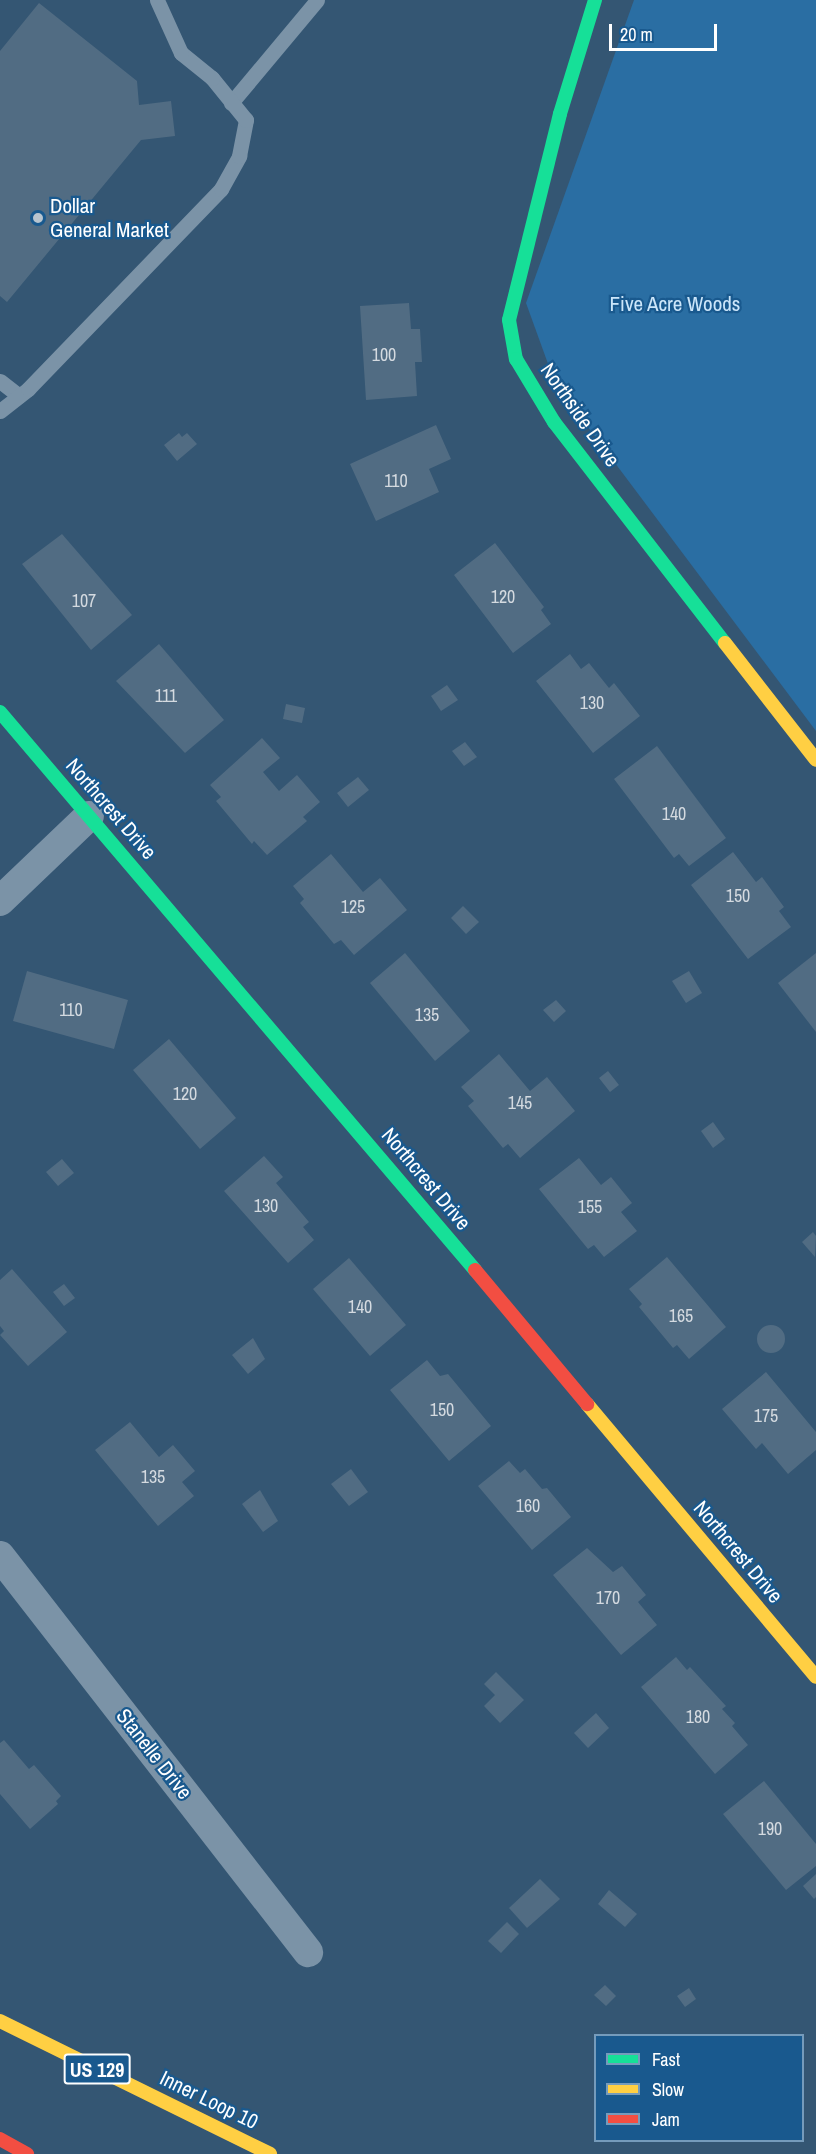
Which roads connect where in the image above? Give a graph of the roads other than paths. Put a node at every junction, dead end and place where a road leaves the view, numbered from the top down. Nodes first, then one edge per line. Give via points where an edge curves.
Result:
1 (157, 0) edge
2 (317, 0) edge
3 (595, 0) edge
4 (231, 103) junction
5 (0, 381) edge
6 (19, 396) junction
7 (0, 411) edge
8 (0, 712) edge
9 (816, 760) edge
10 (89, 816) junction
11 (0, 901) edge
12 (0, 1556) edge
13 (816, 1677) edge
14 (308, 1952) dead end
15 (20, 2014) dead end
16 (0, 2021) edge
17 (194, 2116) junction
18 (0, 2139) edge
19 (27, 2154) edge
20 (270, 2154) edge

1 - 4 lane via 182,52 212,78
2 - 4 lane
3 - 9 main road, Northside Drive via 560,114 509,320 516,359 554,422
4 - 6 lane via 246,120 239,156 221,189
5 - 6 lane
6 - 7 lane
8 - 10 main road, Northcrest Drive
10 - 11 street
10 - 13 main road, Northcrest Drive
12 - 14 street, Stanelle Drive
15 - 17 main road
16 - 17 main road, Inner Loop 10 / US 129
17 - 20 main road, Inner Loop 10 / US 129
18 - 19 main road

